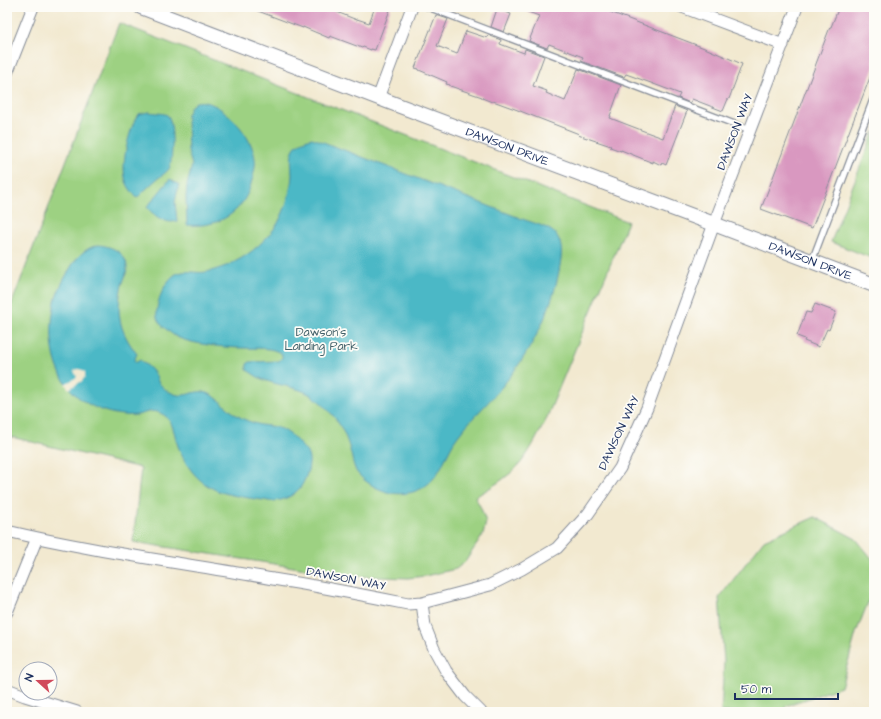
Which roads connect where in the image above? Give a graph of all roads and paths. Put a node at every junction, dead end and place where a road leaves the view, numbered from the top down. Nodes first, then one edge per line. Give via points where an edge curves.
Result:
1 (33, 7) edge
2 (141, 7) edge
3 (412, 7) edge
4 (428, 7) edge
5 (797, 7) edge
6 (686, 8) edge
7 (783, 45) junction
8 (8, 66) edge
9 (874, 97) edge
10 (378, 98) junction
11 (750, 130) junction
12 (714, 224) junction
13 (812, 261) junction
14 (874, 285) edge
15 (7, 530) edge
16 (37, 538) junction
17 (422, 603) junction
18 (7, 612) edge
19 (7, 689) edge
20 (77, 712) edge
21 (481, 712) edge

1 - 8 street
2 - 10 street, DAWSON DRIVE
3 - 10 street
4 - 11 lane
5 - 7 street, DAWSON WAY
6 - 7 street
7 - 11 street, DAWSON WAY
9 - 13 lane
10 - 12 street, DAWSON DRIVE
11 - 12 street, DAWSON WAY
12 - 13 street, DAWSON DRIVE
12 - 17 street, DAWSON WAY via 647,408 620,468 588,514 557,548 522,569 490,585
13 - 14 street, DAWSON DRIVE
15 - 16 street, DAWSON WAY
16 - 17 street, DAWSON WAY via 408,604
16 - 18 street
17 - 21 street via 425,626 434,649 446,671
19 - 20 street

